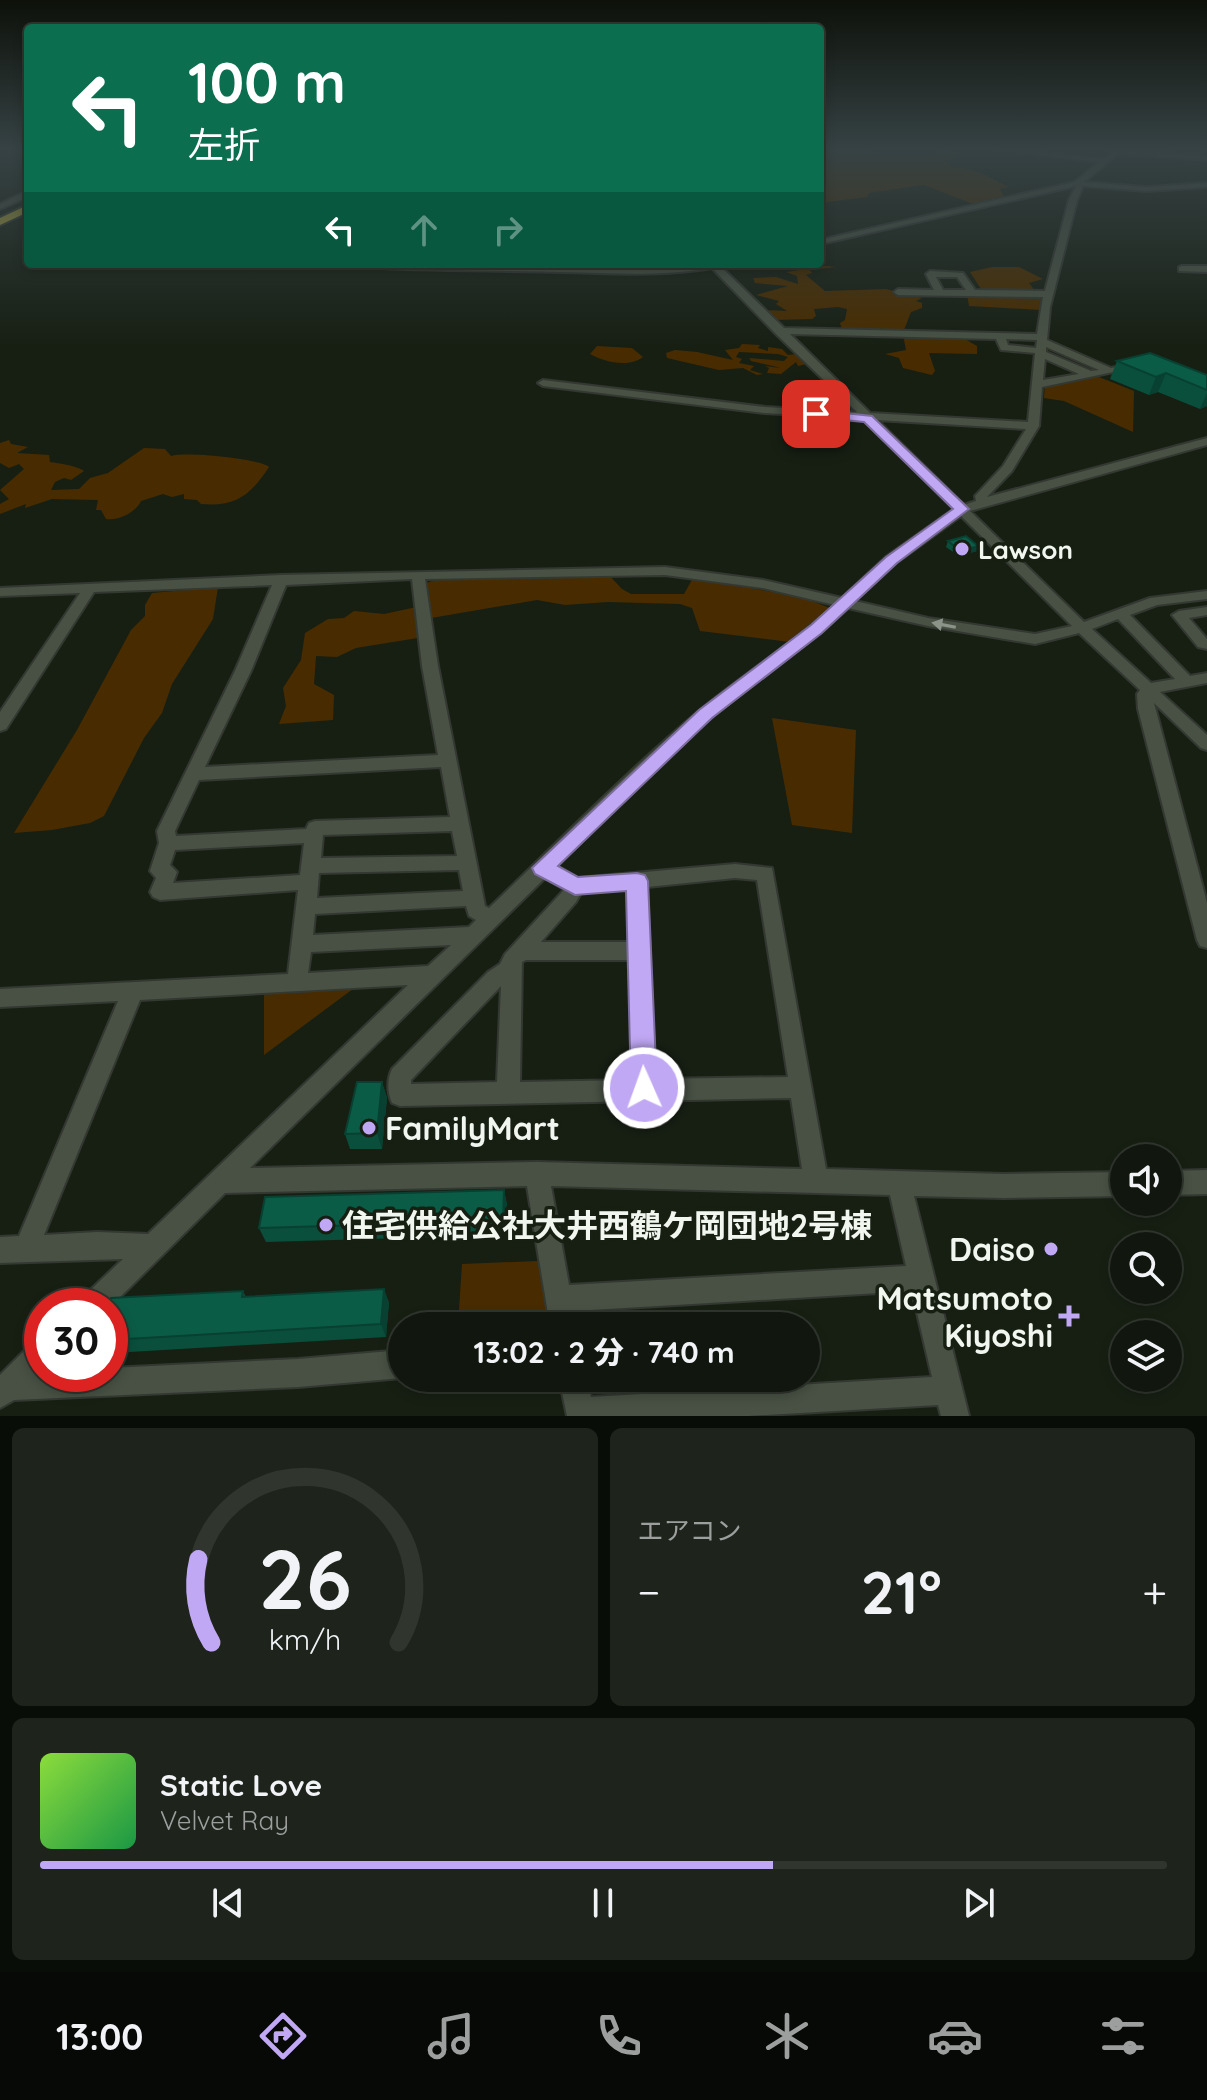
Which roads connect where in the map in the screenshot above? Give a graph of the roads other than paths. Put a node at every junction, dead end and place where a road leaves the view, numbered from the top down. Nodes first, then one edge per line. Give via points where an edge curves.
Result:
1 (940, 215) edge
2 (1069, 215) edge
3 (824, 241) edge
4 (427, 268) edge
5 (555, 268) edge
6 (689, 268) edge
7 (720, 268) edge
8 (560, 269) junction
9 (1182, 269) dead end
10 (1207, 269) edge
11 (898, 292) dead end
12 (940, 293) junction
13 (972, 293) junction
14 (1050, 294) junction
15 (778, 331) junction
16 (1042, 346) junction
17 (1142, 366) edge
18 (1108, 370) junction
19 (1088, 374) junction
20 (543, 383) dead end
21 (1039, 384) junction
22 (868, 418) junction
23 (1033, 426) junction
24 (1207, 441) edge
25 (983, 504) junction
26 (962, 509) junction
27 (418, 575) junction
28 (281, 579) junction
29 (91, 587) junction
30 (0, 592) edge
31 (1207, 595) edge
32 (844, 602) junction
33 (1207, 611) edge
34 (1120, 613) junction
35 (1081, 627) junction
36 (1207, 644) edge
37 (1196, 680) edge
38 (1149, 689) junction
39 (1207, 694) edge
40 (1146, 709) junction
41 (1173, 710) junction
42 (0, 725) edge
43 (1207, 744) edge
44 (447, 761) junction
45 (193, 774) junction
46 (459, 824) junction
47 (314, 836) junction
48 (168, 843) junction
49 (467, 863) junction
50 (543, 868) junction
51 (309, 874) junction
52 (637, 881) junction
53 (575, 886) junction
54 (474, 898) junction
55 (308, 906) junction
56 (490, 919) junction
57 (474, 935) junction
58 (1207, 940) edge
59 (303, 944) junction
60 (639, 951) junction
61 (516, 956) junction
62 (432, 975) junction
63 (297, 983) junction
64 (133, 991) junction
65 (0, 998) edge
66 (801, 1087) junction
67 (644, 1088) junction
68 (508, 1092) junction
69 (537, 1174) junction
70 (816, 1180) junction
71 (223, 1181) junction
72 (1207, 1182) edge
73 (899, 1183) junction
74 (1182, 1183) edge
75 (1110, 1184) edge
76 (27, 1247) junction
77 (153, 1247) junction
78 (0, 1250) edge
79 (920, 1278) junction
80 (111, 1288) edge
81 (558, 1299) junction
82 (560, 1312) edge
83 (388, 1365) edge
84 (24, 1371) edge
85 (4, 1390) edge
86 (576, 1392) edge
87 (952, 1403) edge
88 (581, 1414) edge

1 - 3 street
2 - 14 street
4 - 8 street
5 - 8 street
6 - 8 street
7 - 15 street
9 - 10 street
11 - 12 street
12 - 13 street
12 - 13 street via 930,274 960,275
13 - 14 street
14 - 16 street
15 - 16 street via 1000,336 1004,348
15 - 22 street
16 - 18 street
16 - 19 street
16 - 21 street
17 - 18 street
18 - 19 street
19 - 21 street
20 - 22 street
21 - 23 street
22 - 23 street
22 - 26 street
23 - 25 street via 1017,456 981,496
24 - 25 street
25 - 26 street
26 - 32 street
26 - 35 street
27 - 28 street
27 - 32 street via 665,571 753,582
27 - 44 street
28 - 29 street
28 - 45 street
29 - 30 street
29 - 42 street
31 - 34 street via 1155,601
35 -> 32 street via 1047,638 1021,638
32 - 50 street via 694,724
33 - 36 street via 1179,615
34 - 35 street
34 - 37 street
35 - 38 street
37 - 38 street
37 - 39 street
38 - 40 street
38 - 41 street
40 - 41 street
40 - 58 street
41 - 43 street
44 - 45 street
44 - 46 street
45 - 48 street via 166,831
46 - 47 street via 315,828
46 - 49 street
47 - 48 street
47 - 51 street
48 - 51 street via 159,871 168,872 160,892
49 - 51 street
49 - 54 street
50 - 53 street
50 - 56 street
51 - 55 street
52 - 53 street
52 - 60 street
52 - 66 street via 765,873
53 - 61 street
54 - 55 street
54 - 56 street via 476,910
55 - 59 street
56 - 57 street
57 - 59 street
57 - 62 street
59 - 63 street
60 - 61 street
60 - 67 street
61 - 68 street
61 - 68 street via 400,1076 400,1095
62 - 63 street
62 - 71 street
63 - 64 street
64 - 65 street
64 - 76 street
66 - 67 street
66 - 70 street
67 - 68 street
69 - 70 street
69 - 71 street
69 - 81 street
70 - 73 street
71 - 77 street
72 - 74 street
73 - 75 street
73 - 79 street
76 - 77 street
76 - 78 street
77 - 80 street
79 - 81 street
79 - 87 street
81 - 82 street
83 - 85 street
84 - 85 street
86 - 88 street
87 - 88 street

